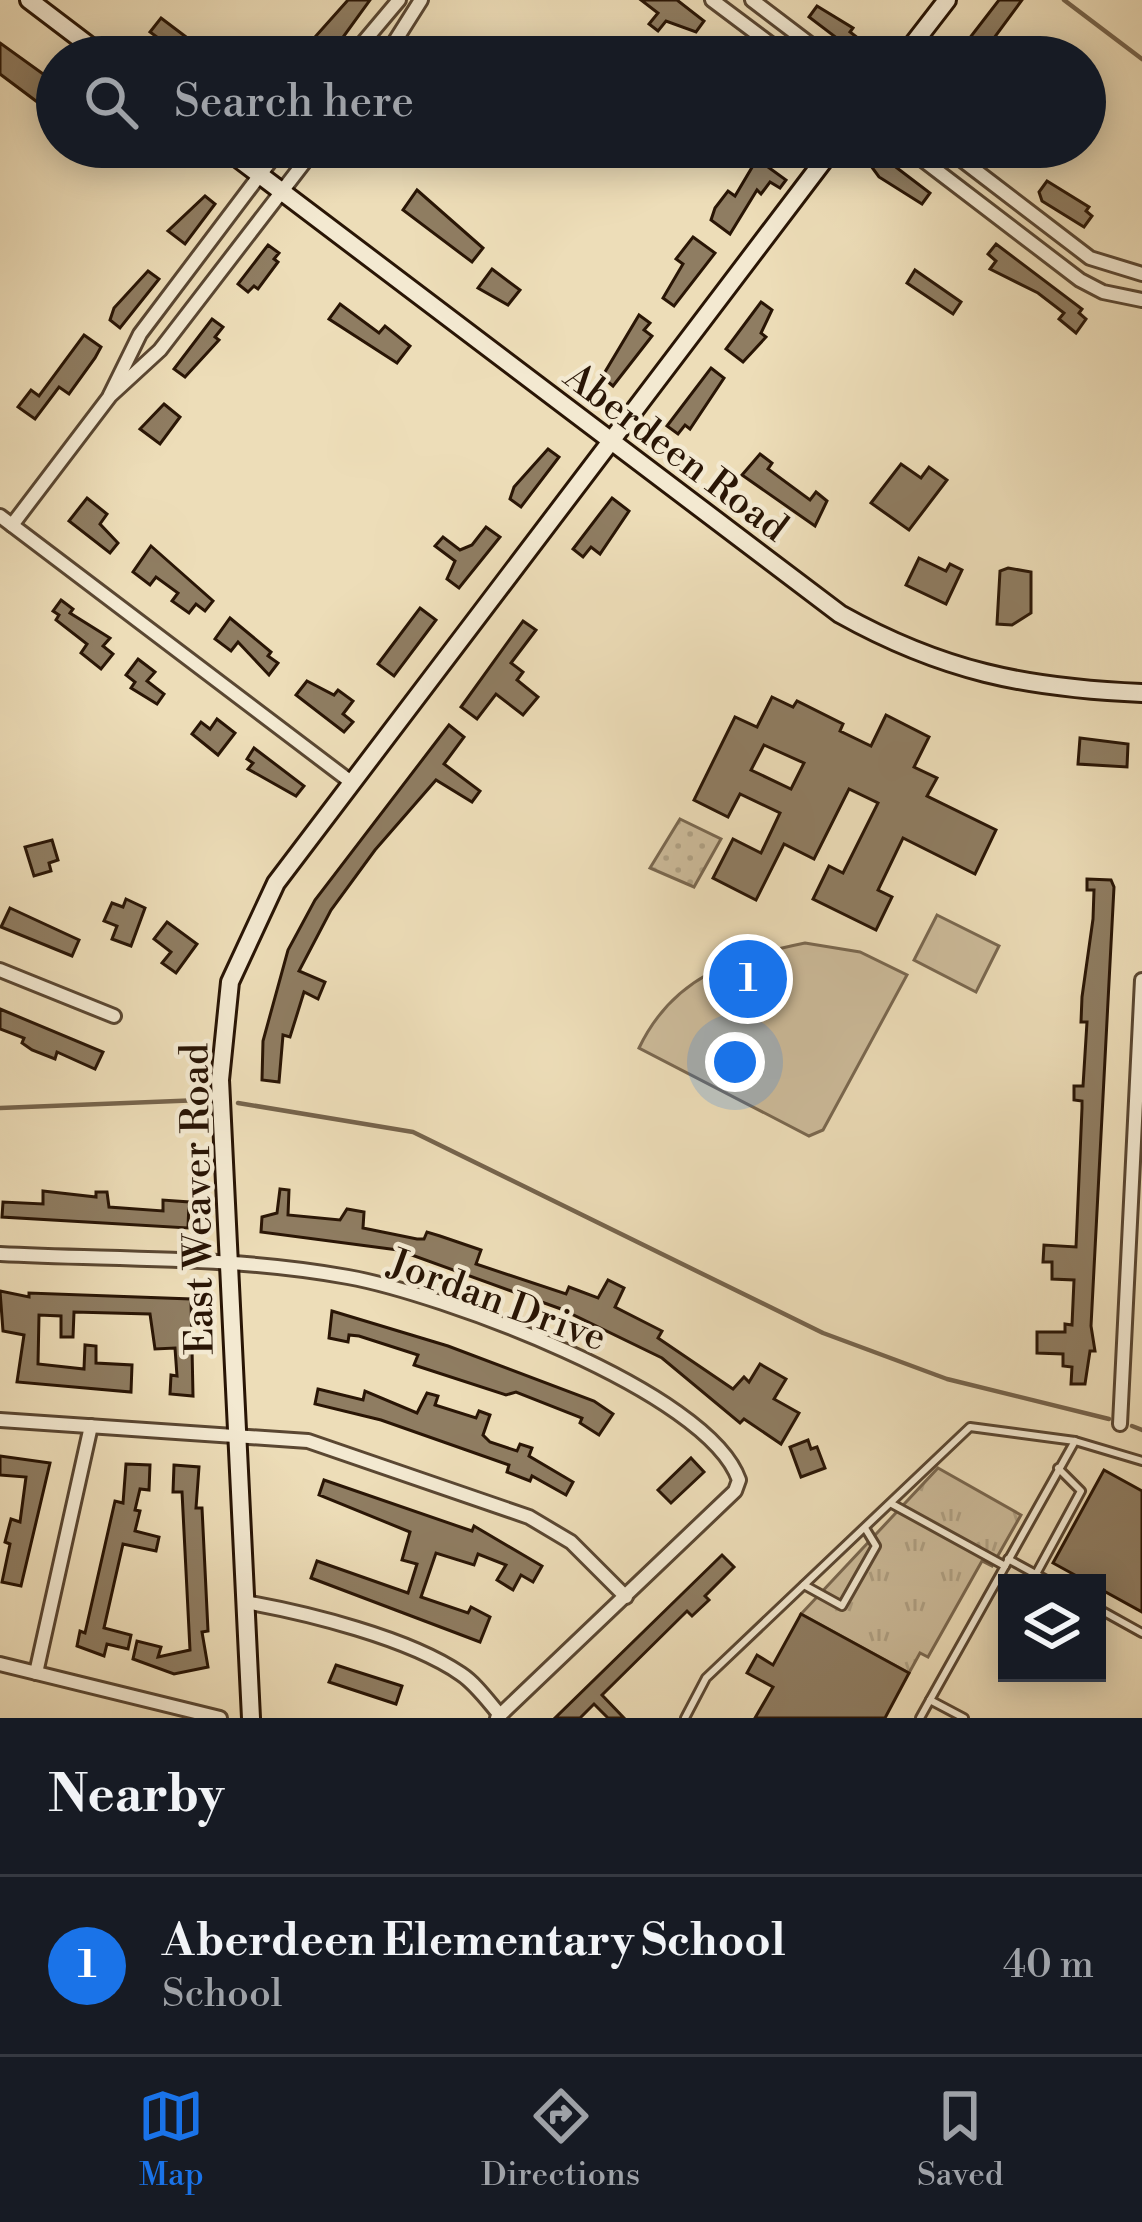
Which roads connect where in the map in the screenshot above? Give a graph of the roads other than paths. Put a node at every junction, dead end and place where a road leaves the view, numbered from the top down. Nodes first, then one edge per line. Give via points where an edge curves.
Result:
1 (29, 0) edge
2 (399, 0) edge
3 (421, 0) edge
4 (712, 0) edge
5 (752, 0) edge
6 (947, 0) edge
7 (76, 36) edge
8 (369, 36) edge
9 (398, 36) edge
10 (760, 36) edge
11 (799, 36) edge
12 (919, 36) edge
13 (250, 168) edge
14 (264, 168) edge
15 (300, 168) edge
16 (818, 168) edge
17 (933, 168) edge
18 (972, 168) edge
19 (259, 175) junction
20 (282, 192) junction
21 (1142, 274) edge
22 (1142, 300) edge
23 (110, 396) junction
24 (611, 442) junction
25 (6, 521) edge
26 (1142, 693) edge
27 (351, 782) junction
28 (0, 970) edge
29 (1142, 980) edge
30 (114, 1016) dead end
31 (0, 1254) edge
32 (227, 1265) junction
33 (1126, 1319) junction
34 (1142, 1322) edge
35 (0, 1420) edge
36 (1120, 1424) dead end
37 (91, 1426) junction
38 (236, 1432) junction
39 (1075, 1441) junction
40 (1142, 1461) edge
41 (1058, 1468) junction
42 (892, 1503) junction
43 (865, 1528) junction
44 (1006, 1562) junction
45 (1036, 1574) joint
46 (804, 1586) junction
47 (626, 1597) junction
48 (245, 1602) junction
49 (1106, 1613) edge
50 (1142, 1633) edge
51 (0, 1664) edge
52 (36, 1673) junction
53 (930, 1700) junction
54 (499, 1716) edge
55 (220, 1718) edge
56 (251, 1718) edge
57 (685, 1718) edge
58 (920, 1718) edge
59 (964, 1718) edge

1 - 7 street
2 - 8 street
3 - 9 street
4 - 10 street
5 - 11 street
6 - 12 street
13 - 19 street, Aberdeen Road
14 - 19 street
15 - 20 street
16 - 24 street, East Weaver Road
17 - 22 street via 1080,280
18 - 21 street via 1090,258
19 - 20 street, Aberdeen Road
19 - 23 street via 140,334
20 - 23 street via 160,350
20 - 24 street, Aberdeen Road
23 - 25 street
24 - 26 street, Aberdeen Road via 805,590 894,644 1020,683
24 - 27 street, East Weaver Road
25 - 27 street
27 - 32 street, East Weaver Road via 276,883 230,982 220,1080
28 - 30 street
29 - 33 street
31 - 32 street, Jordan Drive
32 - 38 street, East Weaver Road
32 - 47 street, Jordan Drive via 347,1277 411,1295 561,1347 687,1424 739,1480
33 - 34 street
33 - 36 street
35 - 37 street
37 - 38 street
37 - 52 street
38 - 47 street via 308,1441 529,1516 571,1542
38 - 48 street, East Weaver Road
39 - 40 lane
39 - 41 lane
39 - 42 lane via 970,1427
41 - 44 lane
41 - 45 lane via 1082,1491
42 - 43 lane
42 - 44 lane
43 - 46 lane
43 - 46 lane via 877,1546 842,1606
44 - 45 lane
44 - 53 lane
46 - 57 lane via 706,1678
47 - 54 street, Jordan Drive
48 - 54 street via 439,1661
48 - 56 street, East Weaver Road
49 - 50 lane
51 - 52 street
52 - 55 street
53 - 58 lane
53 - 59 lane

